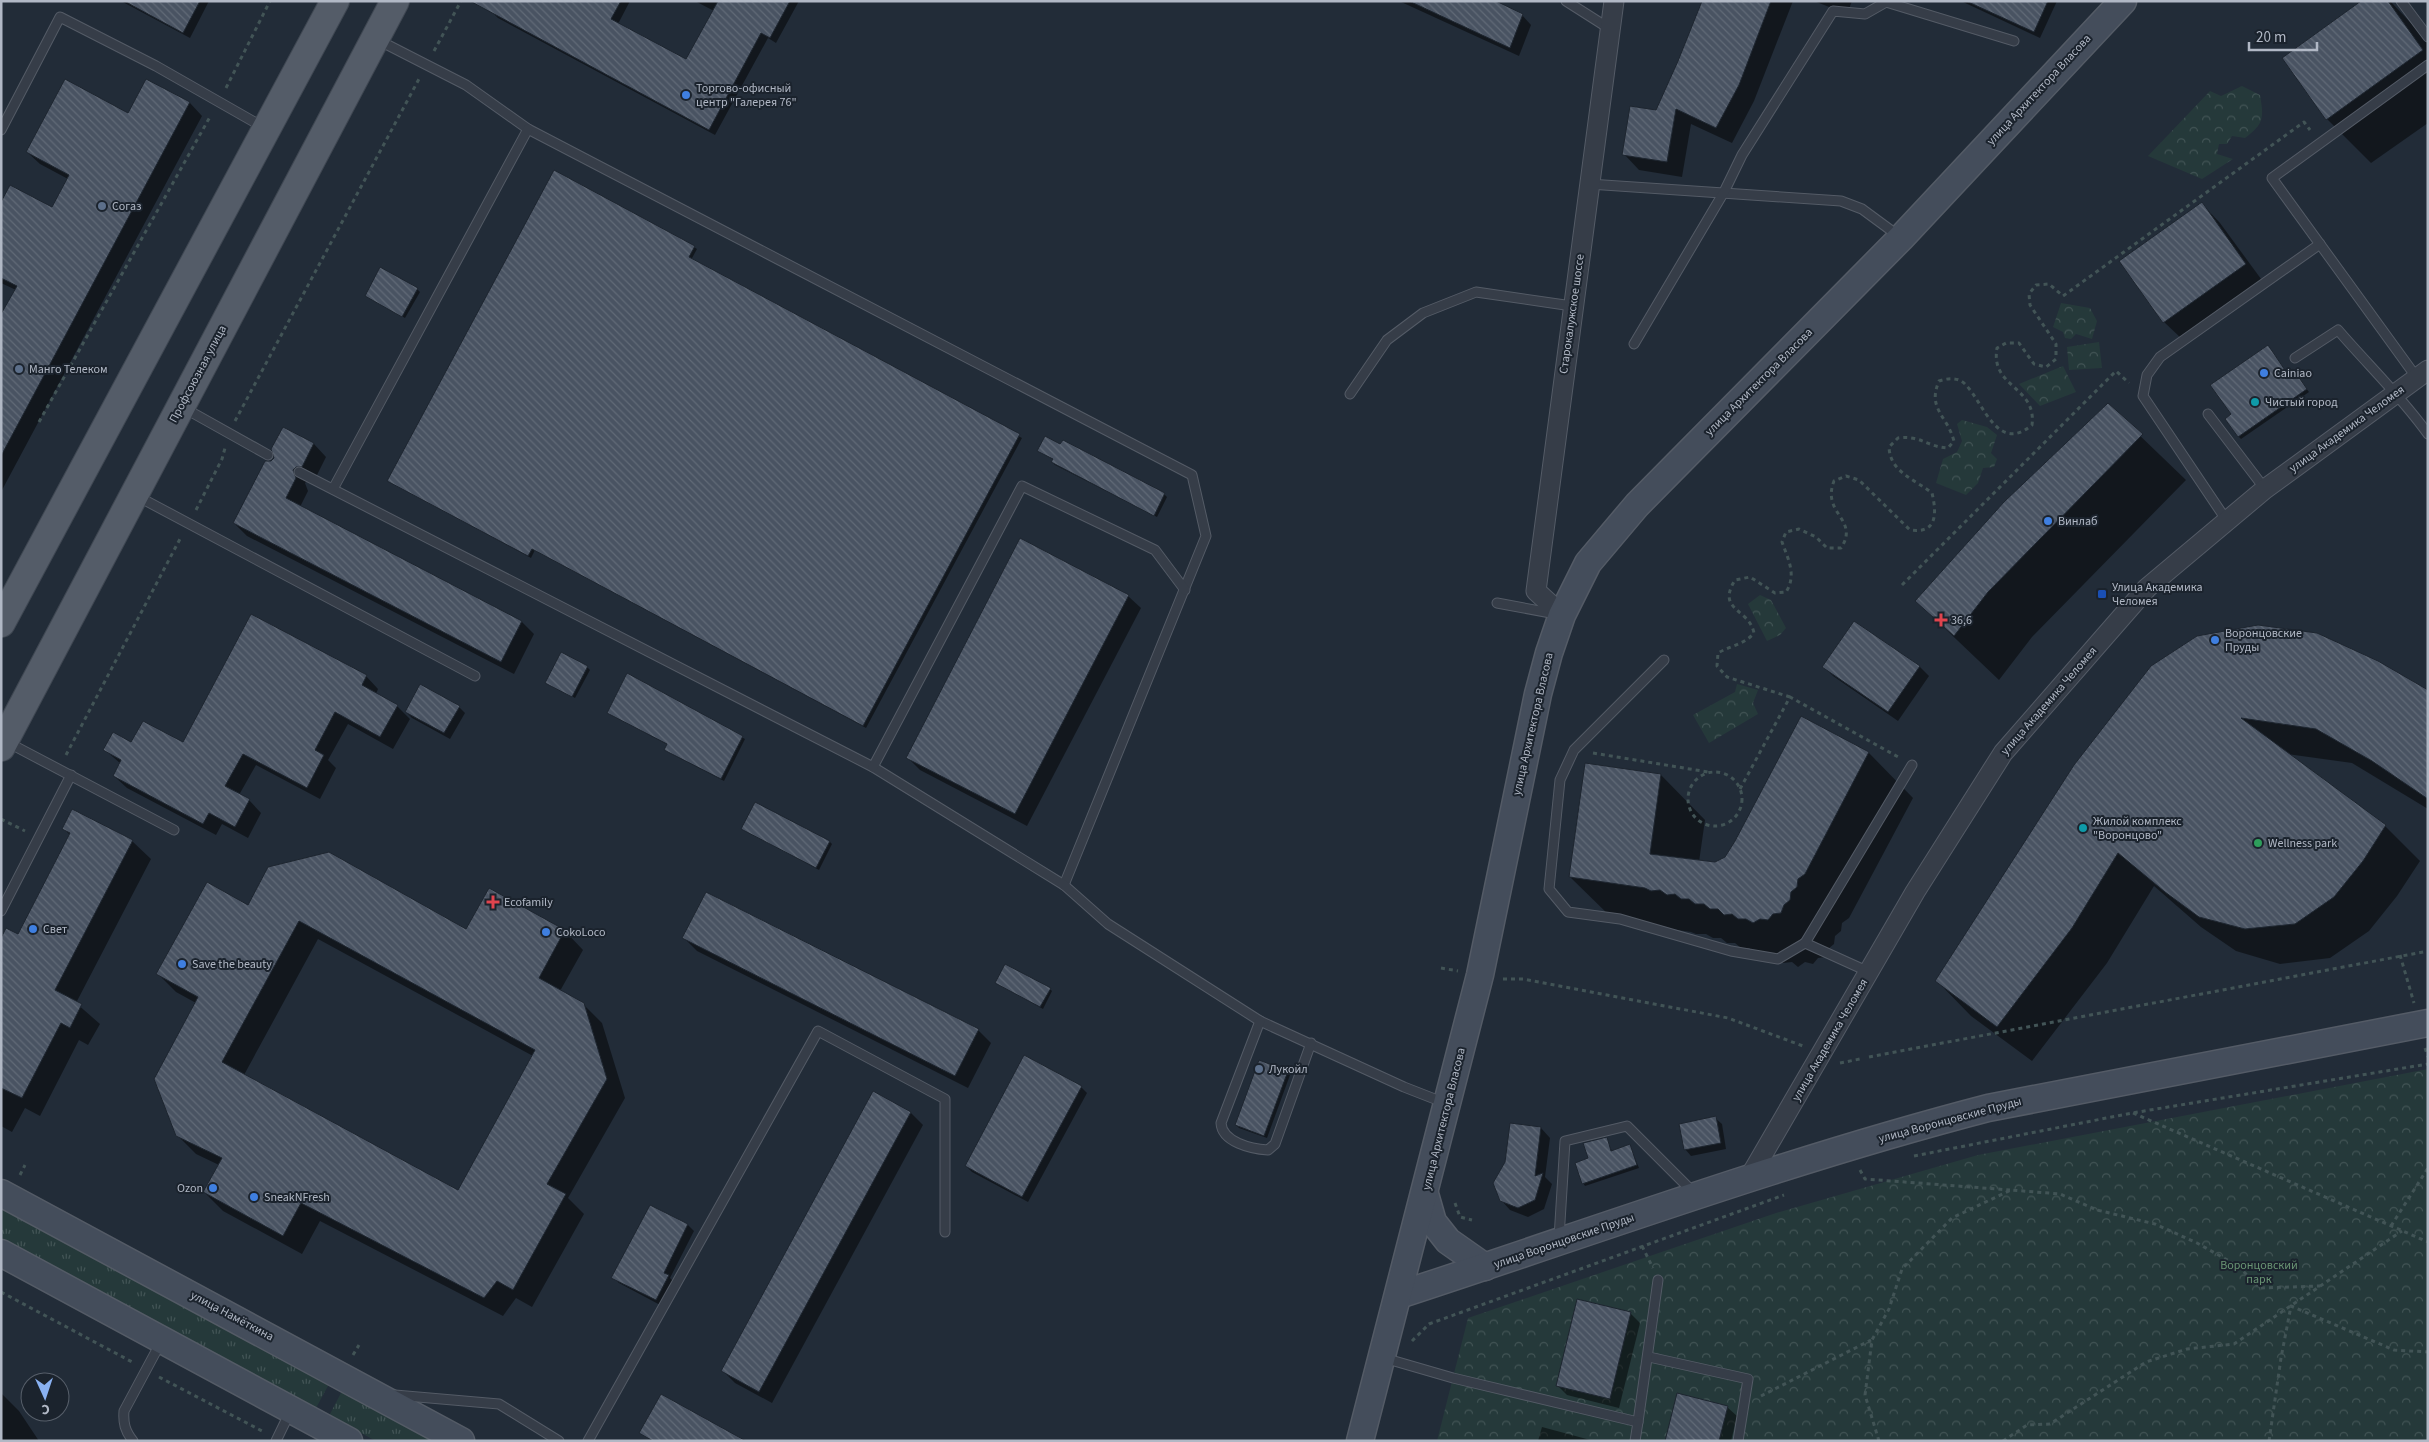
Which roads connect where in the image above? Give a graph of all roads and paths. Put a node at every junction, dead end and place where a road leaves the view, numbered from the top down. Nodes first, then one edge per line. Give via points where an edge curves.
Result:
1 (270, 1) edge
2 (335, 1) edge
3 (396, 1) edge
4 (461, 1) edge
5 (1566, 1) edge
6 (1614, 1) edge
7 (2123, 1) edge
8 (2401, 1) edge
9 (1610, 29) junction
10 (2428, 37) edge
11 (376, 39) junction
12 (2014, 41) dead end
13 (426, 65) junction
14 (2428, 65) edge
15 (218, 102) junction
16 (265, 128) junction
17 (528, 129) junction
18 (1, 130) edge
19 (2320, 143) junction
20 (1589, 184) junction
21 (1724, 192) junction
22 (1901, 238) junction
23 (2320, 244) junction
24 (1572, 306) junction
25 (1634, 344) dead end
26 (2295, 358) dead end
27 (2422, 374) edge
28 (2397, 393) junction
29 (1350, 394) dead end
30 (2143, 396) junction
31 (181, 407) junction
32 (2208, 414) dead end
33 (40, 422) dead end
34 (229, 433) junction
35 (2428, 434) edge
36 (268, 455) dead end
37 (300, 472) dead end
38 (333, 489) junction
39 (2265, 489) junction
40 (135, 495) junction
41 (2228, 520) junction
42 (188, 523) junction
43 (1902, 585) dead end
44 (1185, 590) junction
45 (1497, 603) dead end
46 (1562, 615) junction
47 (1, 623) edge
48 (1664, 660) dead end
49 (475, 676) dead end
50 (1790, 697) junction
51 (3, 744) edge
52 (1574, 750) junction
53 (1912, 765) joint
54 (873, 767) junction
55 (59, 769) junction
56 (1709, 773) junction
57 (71, 775) junction
58 (1740, 789) junction
59 (1, 819) edge
60 (174, 830) dead end
61 (39, 838) junction
62 (1064, 885) junction
63 (1, 911) edge
64 (1805, 943) junction
65 (2428, 951) edge
66 (1441, 968) dead end
67 (1869, 972) junction
68 (1480, 975) junction
69 (1260, 1021) junction
70 (2428, 1023) edge
71 (1311, 1043) junction
72 (1821, 1056) junction
73 (1869, 1057) dead end
74 (2428, 1064) edge
75 (1448, 1104) junction
76 (2132, 1113) junction
77 (1905, 1158) dead end
78 (25, 1165) dead end
79 (1868, 1166) dead end
80 (2428, 1168) edge
81 (1850, 1171) dead end
82 (1749, 1178) junction
83 (27, 1179) dead end
84 (1865, 1179) dead end
85 (2011, 1190) junction
86 (1, 1193) edge
87 (1424, 1194) junction
88 (1787, 1194) dead end
89 (1697, 1196) junction
90 (1454, 1201) dead end
91 (1472, 1220) dead end
92 (2391, 1226) junction
93 (2402, 1231) junction
94 (945, 1232) dead end
95 (1559, 1242) junction
96 (2428, 1242) edge
97 (1642, 1246) junction
98 (1, 1254) edge
99 (1485, 1267) junction
100 (1658, 1280) joint
101 (2320, 1286) junction
102 (1399, 1295) junction
103 (2291, 1306) junction
104 (162, 1340) junction
105 (1872, 1340) junction
106 (2428, 1352) edge
107 (1649, 1356) junction
108 (1392, 1360) junction
109 (375, 1394) junction
110 (1744, 1405) junction
111 (291, 1410) junction
112 (1638, 1422) junction
113 (132, 1441) edge
114 (276, 1441) edge
115 (349, 1441) edge
116 (462, 1441) edge
117 (559, 1441) edge
118 (588, 1441) edge
119 (1360, 1441) edge
120 (1635, 1441) edge
121 (1738, 1441) edge
122 (1879, 1441) edge
123 (2003, 1441) edge
124 (2269, 1441) edge

1 - 15 path
2 - 16 main road
3 - 11 main road, Профсоюзная улица
4 - 13 path
5 - 9 lane
6 - 9 street, Старокалужское шоссе
7 - 22 street, улица Архитектора Власова
8 - 10 lane
9 - 20 street, Старокалужское шоссе
11 - 13 lane
11 - 31 main road, Профсоюзная улица
12 - 21 lane via 1886,2 1865,14 1833,12 1742,155
13 - 17 lane via 466,85
13 - 34 path
14 - 19 lane
15 - 16 lane
15 - 18 lane via 60,17
15 - 33 path
16 - 47 main road
17 - 38 lane
17 - 44 lane via 1192,474 1206,536
19 - 23 lane via 2272,178
19 - 50 path via 2304,122 2063,296 2049,284 2036,285 2029,294 2030,304 2056,344 2056,360 2046,367 2034,364 2019,343 2006,343 1997,348 1995,360 2004,377 2034,412 2032,424 2023,432 2008,433 1994,426 1964,382 1949,377 1939,381 1935,391 1935,404 1950,427 1954,441 1948,448 1937,447 1912,436 1898,438 1888,447 1889,459 1900,472 1932,493 1936,510 1931,526 1921,532 1910,530 1859,480 1846,476 1834,482 1830,492 1833,506 1846,524 1847,539 1840,548 1827,548 1816,537 1799,529 1786,532 1782,542 1791,567 1792,584 1786,592 1775,593 1750,577 1735,580 1728,591 1729,602 1752,626 1754,633 1748,640 1718,653 1717,666 1727,677
20 - 21 lane
20 - 24 street, Старокалужское шоссе
21 - 22 lane via 1841,201 1862,209
21 - 25 lane
22 - 46 street, улица Архитектора Власова via 1637,505 1588,563
23 - 27 lane
23 - 30 lane via 2160,357 2147,375
24 - 29 lane via 1476,292 1423,313 1386,340
24 - 46 street, Старокалужское шоссе via 1536,591
26 - 28 lane via 2338,330
27 - 28 street, улица Академика Челомея
28 - 35 lane
28 - 39 street, улица Академика Челомея
30 - 41 lane
30 - 43 path via 2116,371
31 - 34 lane
31 - 40 main road, Профсоюзная улица
32 - 39 lane
34 - 36 lane
34 - 42 path via 222,459
37 - 38 lane
38 - 54 lane
39 - 41 street, улица Академика Челомея
40 - 42 lane
40 - 51 main road, Профсоюзная улица
41 - 67 street, улица Академика Челомея via 2147,588 2003,753 1915,892
42 - 49 lane
42 - 55 path
44 - 54 lane via 1155,550 1022,486
44 - 62 lane
45 - 46 lane
46 - 68 street, улица Архитектора Власова via 1538,694
48 - 52 lane
50 - 53 path
50 - 58 path
51 - 55 lane
52 - 56 path
52 - 64 lane via 1560,780 1549,890 1568,912 1620,919 1730,951 1778,958
53 - 64 lane
54 - 62 lane
55 - 57 lane
56 - 58 path via 1727,775
56 - 58 path via 1693,783 1687,801 1695,818 1702,824 1721,826 1737,816 1742,798
57 - 60 lane
57 - 61 lane
59 - 61 path
61 - 63 lane
62 - 69 lane via 1108,924
64 - 67 lane
65 - 73 path
66 - 68 path
67 - 72 street, улица Академика Челомея
68 - 72 path via 1728,1018
68 - 75 street, улица Архитектора Власова
69 - 71 lane
69 - 71 lane via 1221,1122 1225,1136 1258,1150 1268,1150 1275,1144
70 - 82 street, улица Воронцовские Пруды via 1988,1108
71 - 75 lane
72 - 82 street, улица Академика Челомея
74 - 76 path
75 - 87 street, улица Архитектора Власова
76 - 77 path
76 - 92 path
78 - 83 path via 20,1175
79 - 81 path
80 - 92 path
82 - 89 street, улица Воронцовские Пруды
84 - 85 path
85 - 101 path via 2060,1194 2097,1210 2156,1224 2238,1266 2260,1288
85 - 105 path via 1952,1218 1902,1268 1889,1309
86 - 109 street, улица Намёткина
87 - 99 street, улица Воронцовские Пруды via 1433,1222 1448,1241
87 - 102 street, улица Архитектора Власова
88 - 97 path
89 - 95 street, улица Воронцовские Пруды
89 - 95 lane via 1628,1126 1565,1141
90 - 91 path via 1460,1217
92 - 93 path
93 - 96 path
93 - 101 path
94 - 118 lane via 945,1099 818,1031
95 - 99 street, улица Воронцовские Пруды
97 - 100 path
97 - 108 path via 1429,1324
98 - 104 street
99 - 102 street, улица Воронцовские Пруды
100 - 107 lane
101 - 103 path
102 - 108 street, улица Архитектора Власова
103 - 106 path via 2394,1350
103 - 123 path via 2234,1344 2188,1349 2146,1362 2050,1424 2027,1425
103 - 124 path
104 - 111 street
104 - 113 lane via 124,1410 126,1433
105 - 110 path
105 - 122 path via 1865,1395
107 - 110 lane via 1748,1379
107 - 112 lane
108 - 112 lane
108 - 119 street, улица Архитектора Власова
109 - 116 street, улица Намёткина
109 - 117 lane via 499,1404
110 - 121 lane
111 - 114 lane
111 - 115 street
112 - 120 lane

